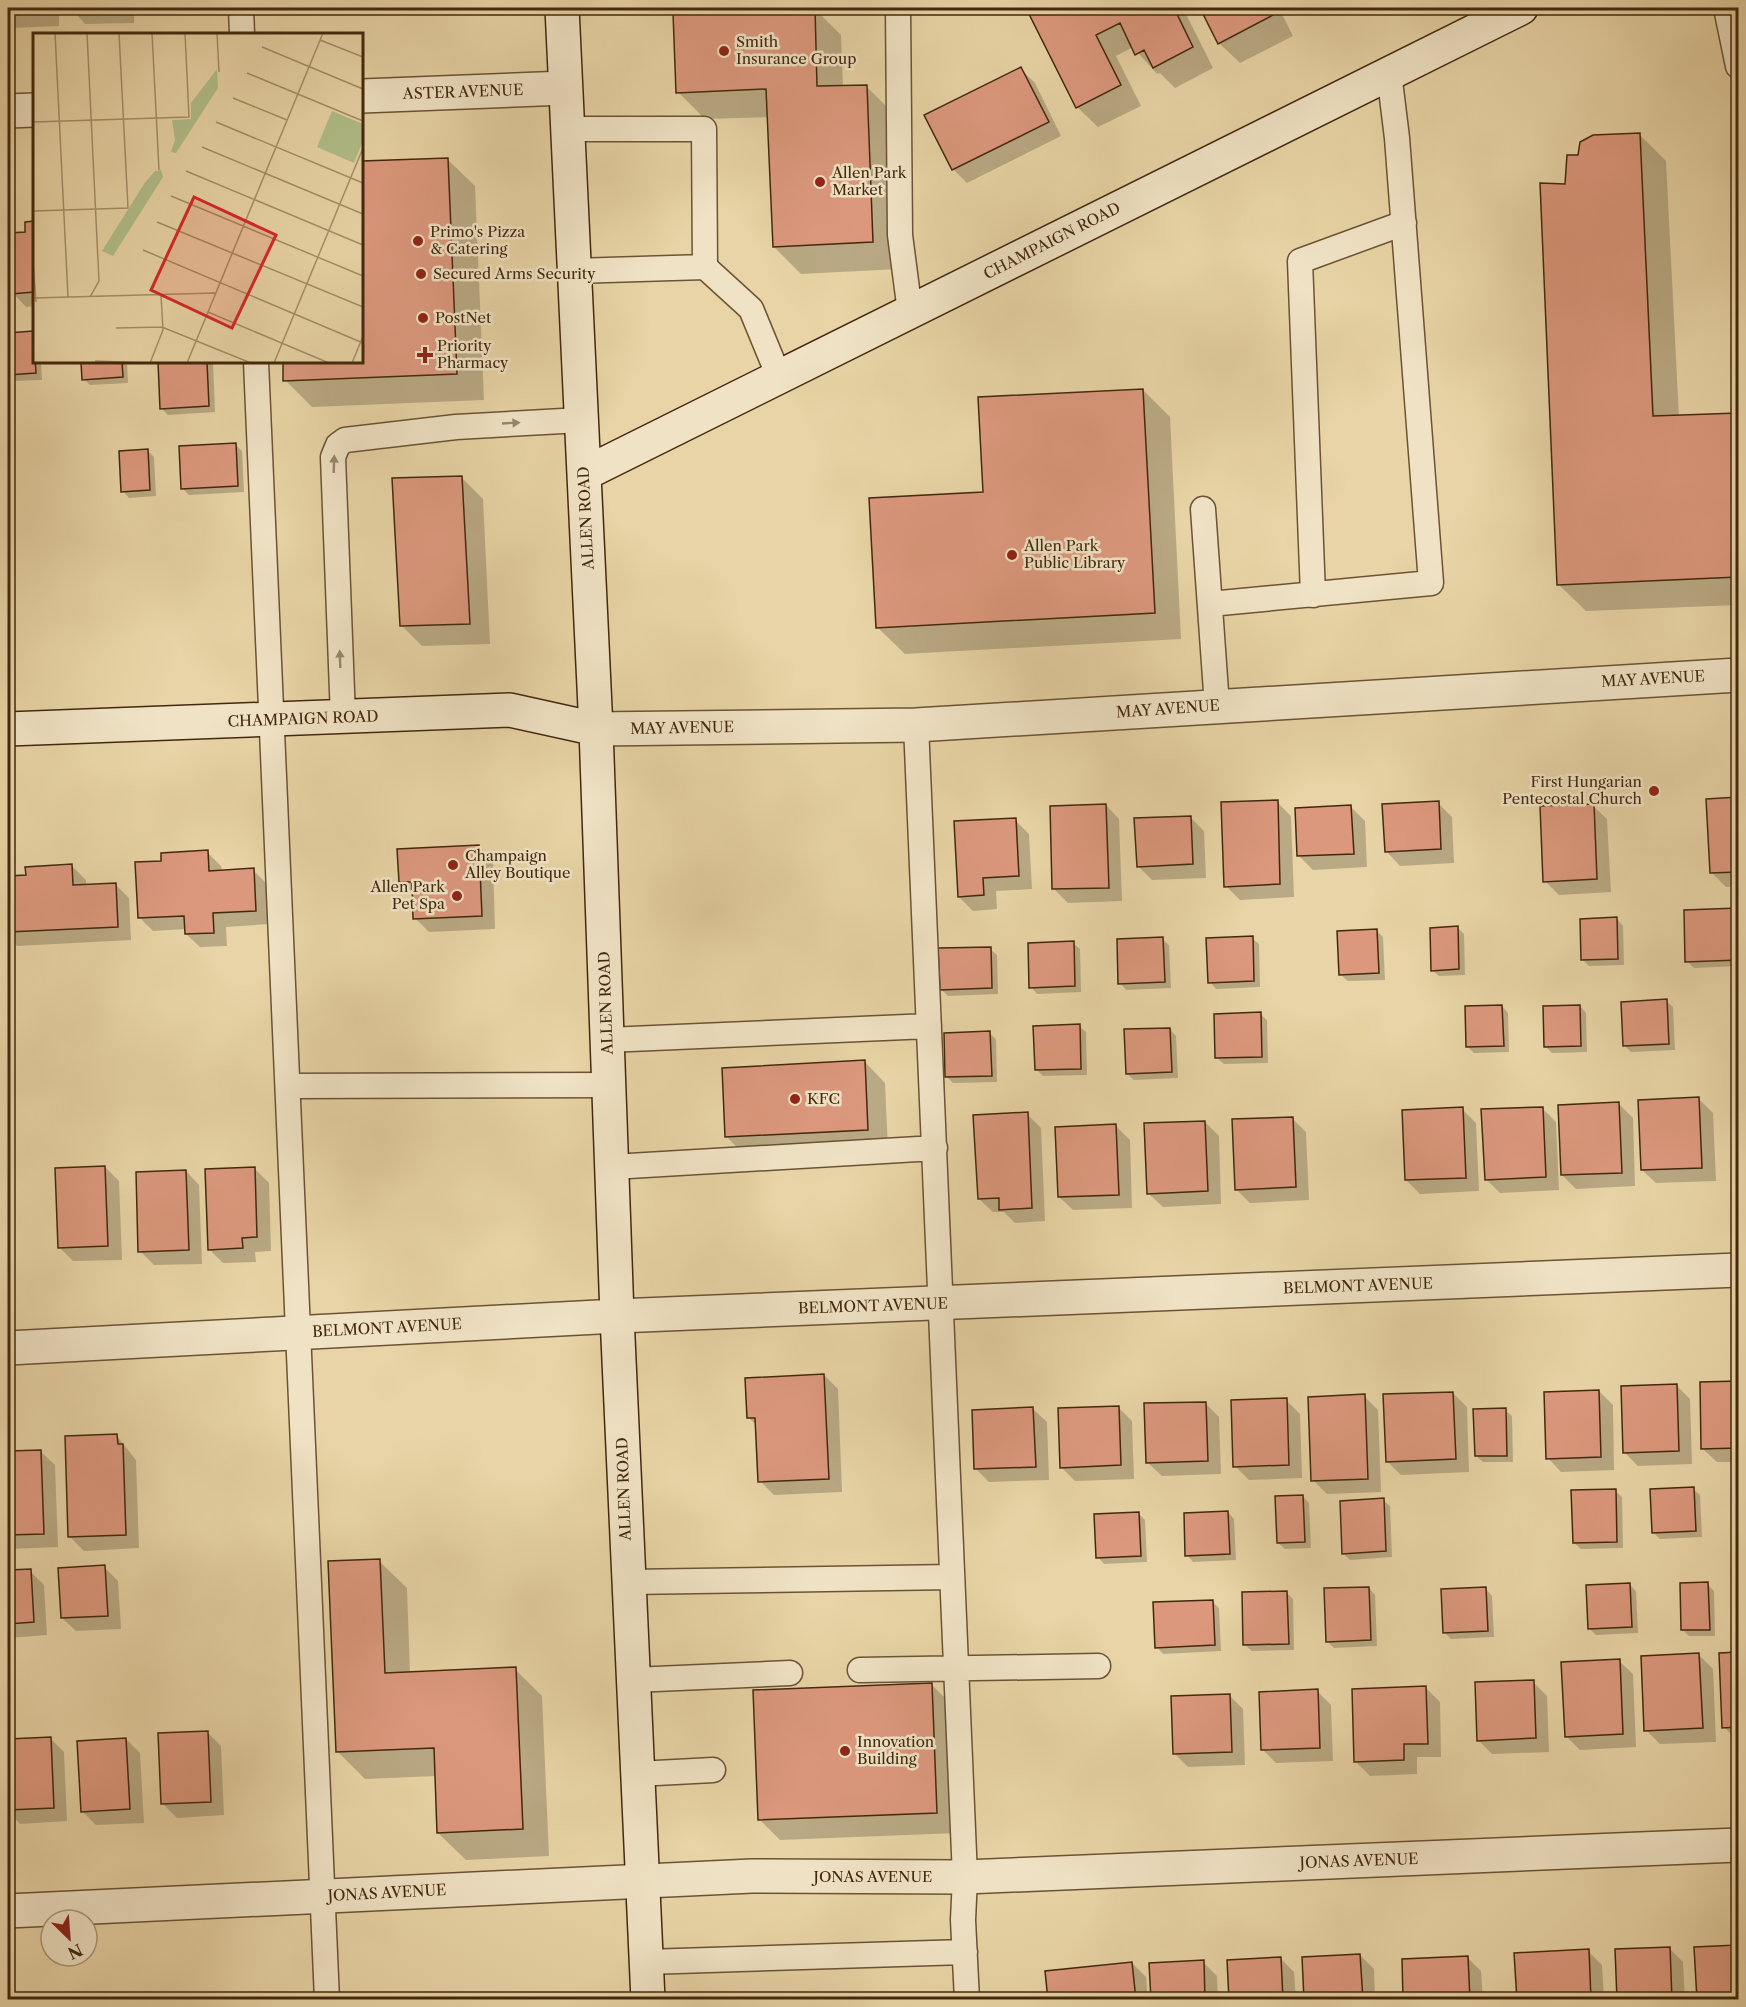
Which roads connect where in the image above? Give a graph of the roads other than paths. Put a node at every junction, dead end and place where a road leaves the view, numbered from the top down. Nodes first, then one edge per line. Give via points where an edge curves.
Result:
1 (241, 8) edge
2 (562, 8) edge
3 (898, 8) edge
4 (1521, 8) edge
5 (1726, 8) edge
6 (242, 33) edge
7 (1738, 66) edge
8 (1389, 73) junction
9 (565, 88) junction
10 (363, 96) edge
11 (33, 110) edge
12 (8, 111) edge
13 (567, 129) junction
14 (1404, 223) junction
15 (705, 267) junction
16 (574, 271) junction
17 (910, 312) junction
18 (256, 363) edge
19 (779, 377) junction
20 (581, 420) junction
21 (584, 474) junction
22 (1203, 509) dead end
23 (1313, 594) junction
24 (1210, 604) junction
25 (1738, 675) edge
26 (1217, 706) junction
27 (343, 717) junction
28 (272, 720) junction
29 (916, 725) junction
30 (8, 729) edge
31 (596, 729) junction
32 (929, 1026) junction
33 (607, 1040) junction
34 (609, 1085) junction
35 (288, 1086) junction
36 (934, 1148) junction
37 (612, 1167) junction
38 (1738, 1270) edge
39 (941, 1303) junction
40 (617, 1316) junction
41 (299, 1332) junction
42 (8, 1348) edge
43 (952, 1577) junction
44 (628, 1582) junction
45 (1098, 1666) dead end
46 (954, 1669) junction
47 (860, 1670) dead end
48 (790, 1673) dead end
49 (633, 1680) junction
50 (713, 1770) dead end
51 (637, 1774) junction
52 (1738, 1845) edge
53 (965, 1877) junction
54 (644, 1882) junction
55 (322, 1896) junction
56 (8, 1911) edge
57 (964, 1952) junction
58 (646, 1962) junction
59 (327, 2000) edge
60 (648, 2000) edge
61 (967, 2000) edge

1 - 6 lane
2 - 9 street, ALLEN ROAD
3 - 17 lane via 900,235
4 - 8 street, CHAMPAIGN ROAD
5 - 7 lane
8 - 14 lane
8 - 17 street, CHAMPAIGN ROAD
9 - 10 street, ASTER AVENUE
9 - 13 street, ALLEN ROAD
11 - 12 street
13 - 15 lane via 704,129
13 - 16 street, ALLEN ROAD
14 - 23 lane via 1300,261
14 - 23 lane via 1431,583
15 - 16 lane
15 - 19 lane via 751,309
16 - 20 street, ALLEN ROAD
17 - 19 street, CHAMPAIGN ROAD
18 - 28 lane
19 - 21 street, CHAMPAIGN ROAD
20 - 21 street, ALLEN ROAD
27 -> 20 lane via 333,457 338,446 345,440 456,427
21 - 31 street, ALLEN ROAD
22 - 24 lane
23 - 24 lane
24 - 26 lane
25 - 26 street, MAY AVENUE
26 - 29 street, MAY AVENUE
27 - 28 street, CHAMPAIGN ROAD
27 - 31 street, CHAMPAIGN ROAD via 510,710
28 - 30 street, CHAMPAIGN ROAD
28 - 35 lane
29 - 31 street, MAY AVENUE
29 - 32 lane
31 - 33 street, ALLEN ROAD
32 - 33 lane
32 - 36 lane
33 - 34 street, ALLEN ROAD
34 - 35 lane
34 - 37 street, ALLEN ROAD
35 - 41 lane
36 - 37 lane
36 - 39 lane
37 - 40 street, ALLEN ROAD
38 - 39 street, BELMONT AVENUE
39 - 40 street, BELMONT AVENUE
39 - 43 lane
40 - 41 street, BELMONT AVENUE
40 - 44 street, ALLEN ROAD
41 - 42 street, BELMONT AVENUE
41 - 55 lane
43 - 44 lane
43 - 46 lane
44 - 49 street, ALLEN ROAD
45 - 46 lane
46 - 47 lane
46 - 53 lane
48 - 49 lane
49 - 51 street, ALLEN ROAD
50 - 51 lane
51 - 54 street, ALLEN ROAD
52 - 53 street, JONAS AVENUE
53 - 54 street, JONAS AVENUE via 752,1876
53 - 57 lane
54 - 55 street, JONAS AVENUE
54 - 58 street, ALLEN ROAD
55 - 56 street, JONAS AVENUE
55 - 59 lane
57 - 58 lane
57 - 61 lane
58 - 60 street, ALLEN ROAD

